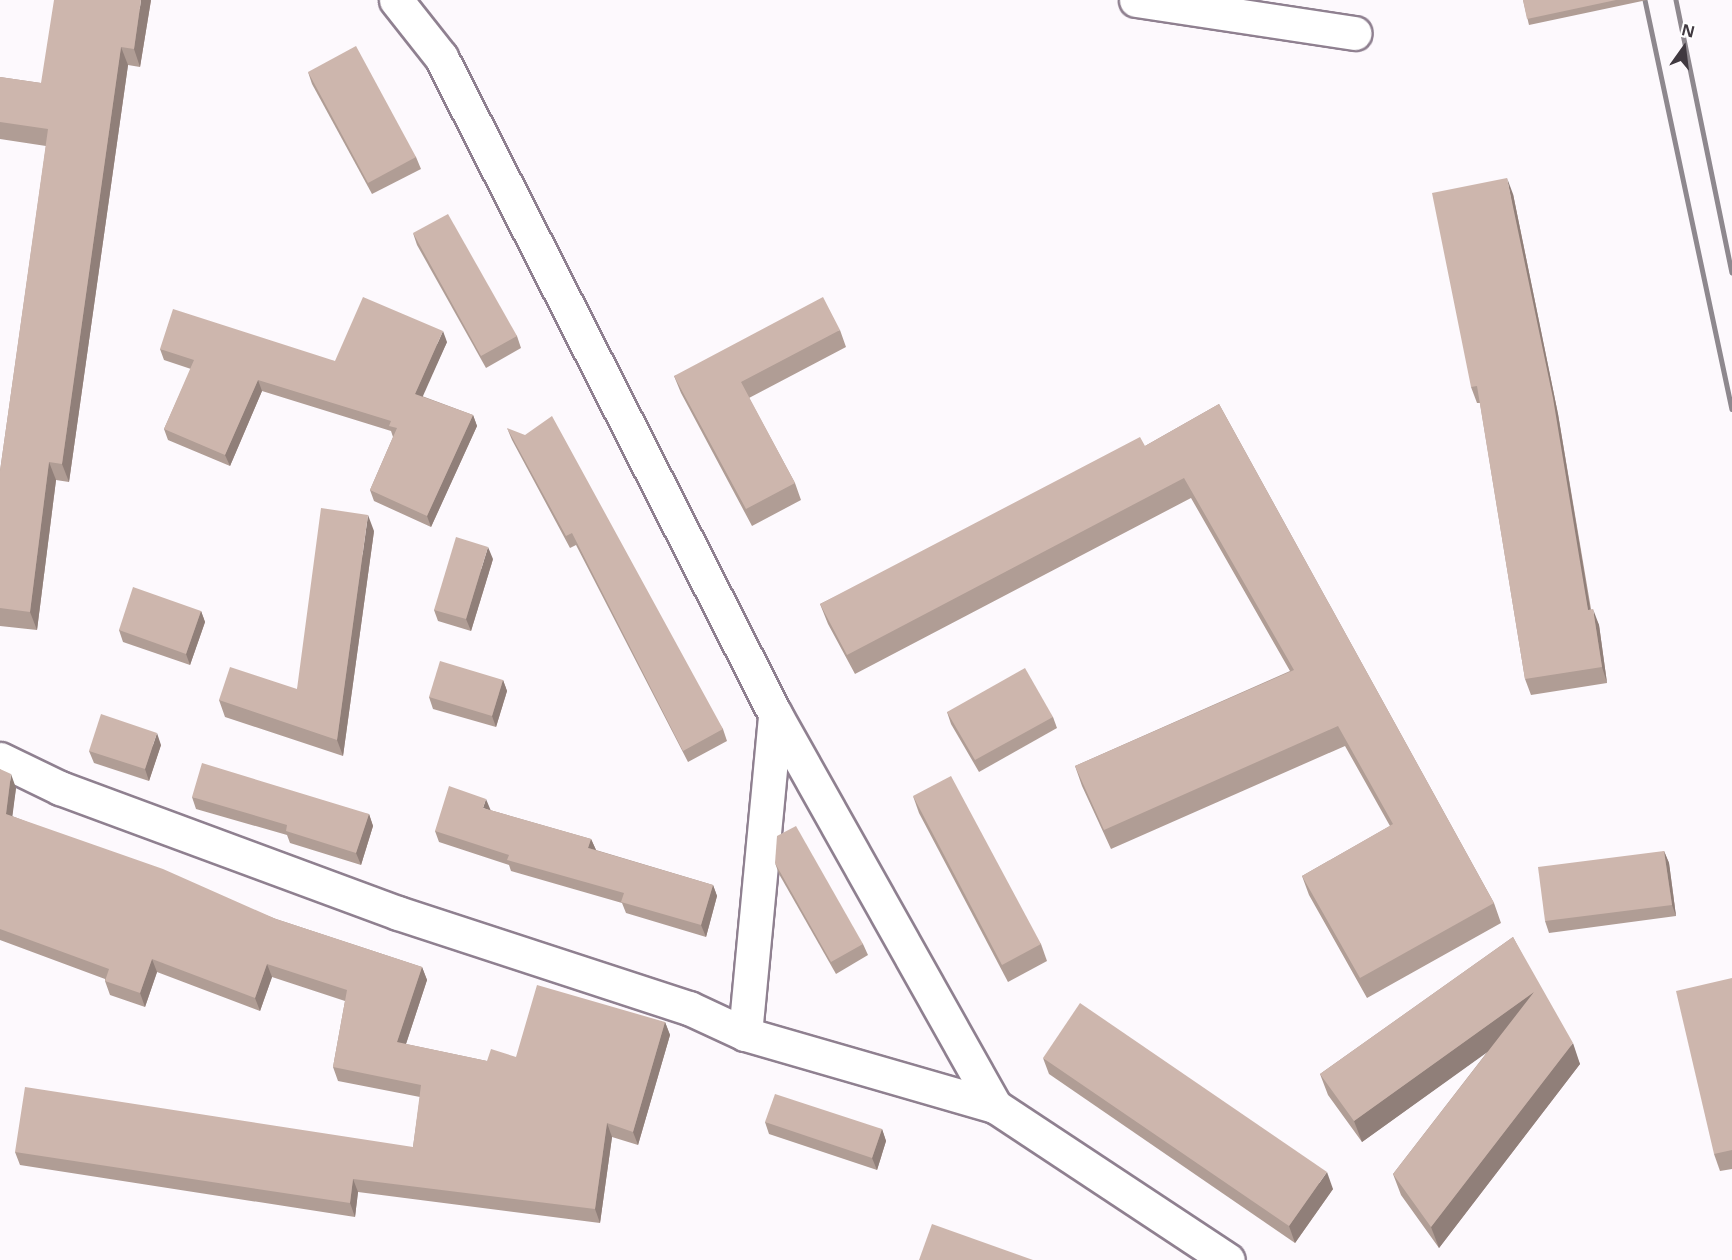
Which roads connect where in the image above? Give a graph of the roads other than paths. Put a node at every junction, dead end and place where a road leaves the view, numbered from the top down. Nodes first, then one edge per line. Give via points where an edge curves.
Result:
1 (396, 0) edge
2 (1136, 0) edge
3 (1355, 33) dead end
4 (775, 714) junction
5 (0, 759) edge
6 (745, 1034) junction
7 (995, 1106) junction
8 (1228, 1260) edge

1 - 4 street via 441,57
2 - 3 street
4 - 6 street
4 - 7 street
5 - 6 street via 60,788 398,914 689,1008
6 - 7 street
7 - 8 street

